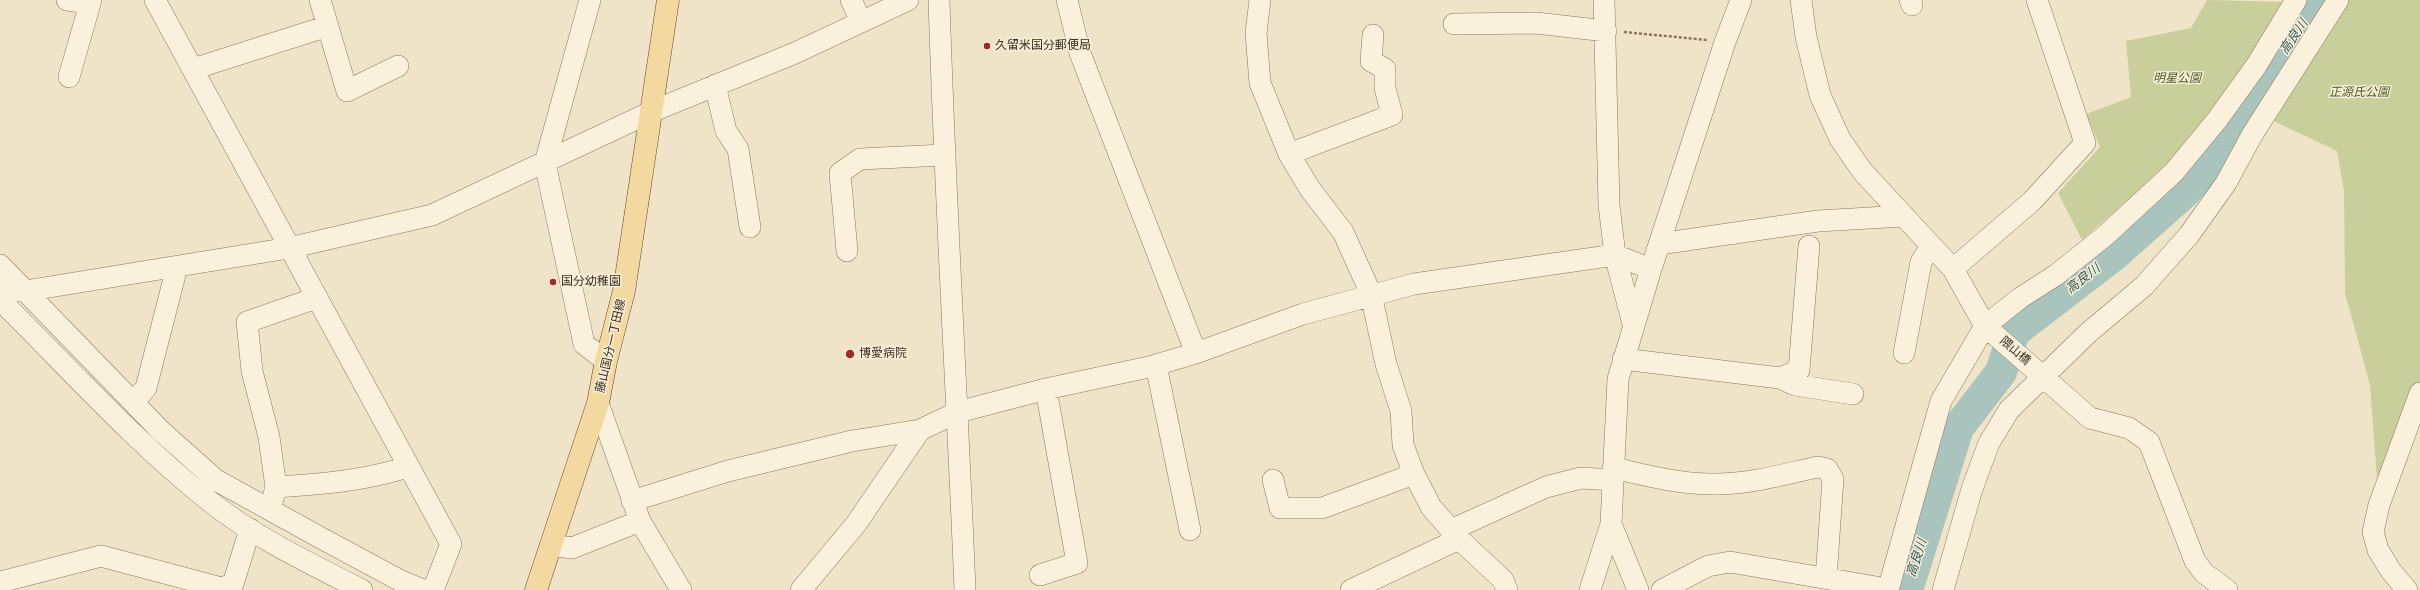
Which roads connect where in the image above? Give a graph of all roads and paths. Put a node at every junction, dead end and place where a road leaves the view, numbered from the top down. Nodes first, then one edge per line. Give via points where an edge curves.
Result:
1 (67, 0) edge
2 (155, 0) edge
3 (320, 0) edge
4 (590, 0) edge
5 (668, 0) edge
6 (850, 0) edge
7 (908, 0) edge
8 (939, 0) edge
9 (1068, 0) edge
10 (1260, 0) edge
11 (1604, 0) edge
12 (1741, 0) edge
13 (1801, 0) edge
14 (2037, 0) edge
15 (2296, 0) edge
16 (2338, 0) edge
17 (90, 2) edge
18 (861, 21) junction
19 (1454, 24) dead end
20 (328, 26) junction
21 (1606, 31) junction
22 (1373, 35) dead end
23 (1725, 42) junction
24 (398, 66) dead end
25 (193, 69) junction
26 (69, 77) dead end
27 (715, 85) junction
28 (653, 111) junction
29 (1289, 154) junction
30 (944, 155) junction
31 (545, 163) junction
32 (1904, 216) junction
33 (750, 227) dead end
34 (1659, 244) junction
35 (1809, 246) dead end
36 (1932, 246) junction
37 (289, 248) junction
38 (847, 251) dead end
39 (1614, 255) junction
40 (0, 265) edge
41 (177, 267) junction
42 (1953, 268) junction
43 (1651, 269) junction
44 (0, 290) edge
45 (25, 291) junction
46 (1371, 294) junction
47 (316, 298) junction
48 (0, 300) edge
49 (1633, 324) junction
50 (1985, 326) junction
51 (1196, 353) junction
52 (1904, 353) dead end
53 (1623, 359) junction
54 (606, 361) junction
55 (1156, 365) junction
56 (2045, 376) junction
57 (1780, 378) junction
58 (1046, 389) junction
59 (2420, 393) edge
60 (1853, 394) dead end
61 (133, 402) junction
62 (598, 403) junction
63 (958, 412) junction
64 (920, 430) junction
65 (408, 467) junction
66 (1414, 474) junction
67 (1613, 474) junction
68 (1273, 480) dead end
69 (276, 487) junction
70 (632, 501) junction
71 (270, 510) junction
72 (640, 521) junction
73 (1611, 524) junction
74 (250, 529) junction
75 (1190, 530) dead end
76 (1455, 534) junction
77 (551, 545) junction
78 (1040, 575) dead end
79 (1826, 578) junction
80 (0, 582) edge
81 (333, 583) edge
82 (235, 587) edge
83 (362, 590) edge
84 (423, 590) edge
85 (433, 590) edge
86 (536, 590) edge
87 (681, 590) edge
88 (801, 590) edge
89 (965, 590) edge
90 (1350, 590) edge
91 (1507, 590) edge
92 (1590, 590) edge
93 (1638, 590) edge
94 (1662, 590) edge
95 (1888, 590) edge
96 (1944, 590) edge
97 (2227, 590) edge
98 (2407, 590) edge

1 - 17 street
2 - 25 street
3 - 20 street
4 - 31 street
5 - 28 main road, 藤山国分一丁田線
6 - 18 street
7 - 18 street
8 - 30 street
9 - 51 street via 1080,53
10 - 29 street via 1256,33 1260,83
11 - 21 street
12 - 23 street
13 - 32 street via 1806,37 1820,94 1840,139 1863,172
14 - 42 street via 2085,143 2032,201
15 - 50 street via 2256,66 2217,120 2174,172 2106,236
16 - 56 street via 2252,135 2226,183 2189,235 2144,286 2088,333
17 - 26 street
18 - 27 street via 795,53
19 - 21 street via 1536,23
20 - 24 street via 347,91
20 - 25 street
21 - 23 path
21 - 39 street via 1609,205
22 - 29 street via 1371,61 1385,69 1385,88 1392,115
23 - 34 street
25 - 37 street
27 - 28 street
27 - 33 street via 726,131 738,149
28 - 31 street
28 - 54 main road, 藤山国分一丁田線 via 624,291
29 - 46 street via 1310,188 1344,232
30 - 38 street via 860,159 840,173
30 - 63 street
31 - 37 street via 432,215
31 - 54 street via 584,344
32 - 34 street via 1818,221
32 - 36 street
34 - 43 street
35 - 57 street via 1799,370
36 - 42 street
36 - 52 street via 1921,262
37 - 41 street
37 - 47 street
39 - 43 street
39 - 46 street via 1414,284
39 - 49 street
40 - 45 street
41 - 45 street
41 - 61 street via 146,388
42 - 50 street
43 - 49 street
44 - 45 street
45 - 61 street
46 - 51 street via 1302,314
46 - 66 street via 1386,364 1400,411 1403,445
47 - 65 street
47 - 69 street via 247,322 252,371 269,437
48 - 74 street via 144,443 208,500
49 - 53 street
50 - 56 street, 隈山橋
50 - 95 street via 1941,401
51 - 55 street
53 - 57 street
53 - 67 street via 1618,379
54 - 62 main road, 藤山国分一丁田線
55 - 58 street
55 - 75 street
56 - 96 street via 2009,410 1989,443 1972,489
56 - 97 street, 隈山橋 via 2090,418 2129,428 2149,442 2195,560 2204,573
57 - 60 street via 1794,385
58 - 63 street
58 - 78 street via 1077,563
59 - 98 street via 2379,505 2373,532 2378,550
61 - 71 street via 216,480
62 - 70 street
62 - 77 main road, 藤山国分一丁田線
63 - 64 street
63 - 89 street
64 - 70 street via 852,441 728,471
64 - 88 street via 856,524
65 - 69 street via 342,483
65 - 85 street via 451,544
66 - 68 street via 1322,508 1280,508
66 - 76 street via 1431,507
67 - 73 street
67 - 76 street via 1581,478 1546,487
67 - 79 street via 1716,484 1761,480 1818,467 1827,469 1833,479
69 - 71 street
70 - 72 street
71 - 84 street via 401,581
72 - 77 street via 572,548
72 - 87 street
73 - 92 street
73 - 93 street
74 - 81 street
74 - 82 street
76 - 90 street
76 - 91 street via 1503,580
77 - 86 main road, 藤山国分一丁田線
79 - 94 street via 1730,562 1708,566
79 - 95 street
80 - 82 street via 101,556 221,588
81 - 83 street

